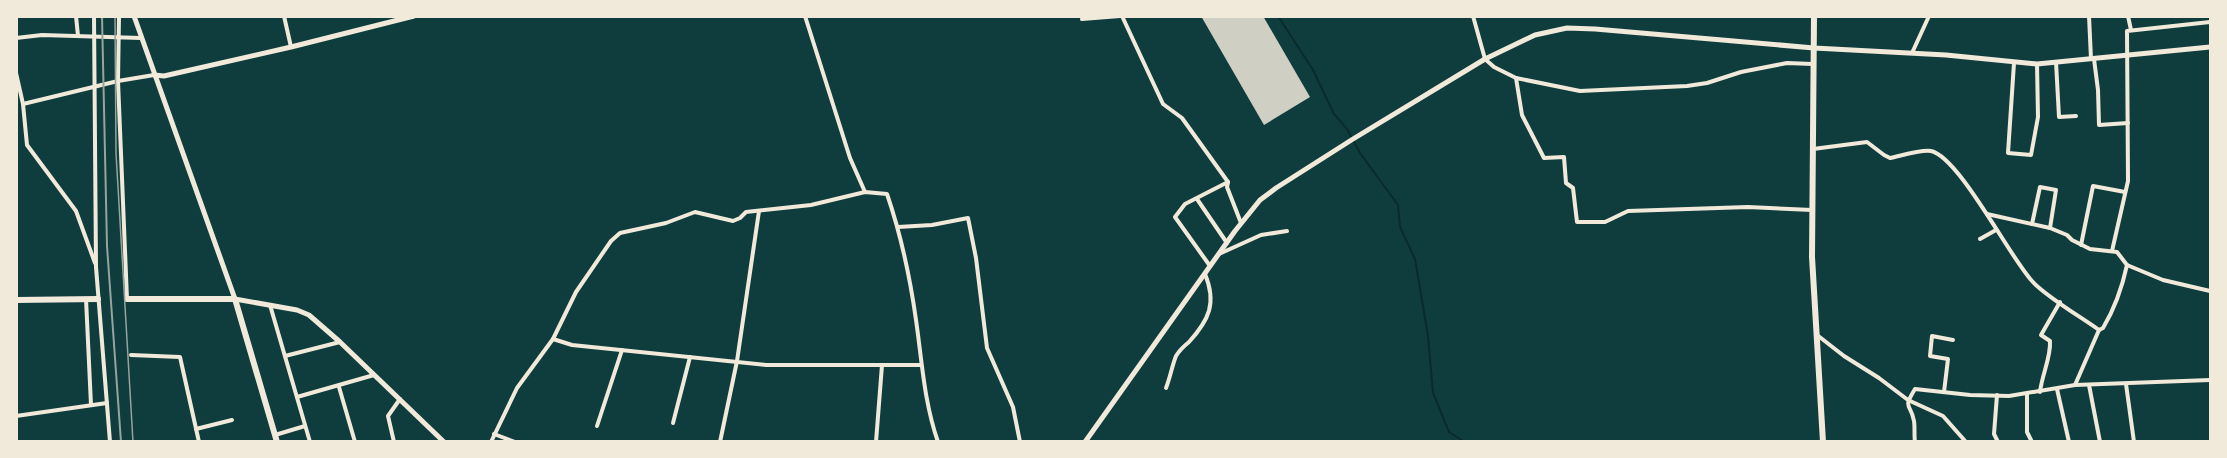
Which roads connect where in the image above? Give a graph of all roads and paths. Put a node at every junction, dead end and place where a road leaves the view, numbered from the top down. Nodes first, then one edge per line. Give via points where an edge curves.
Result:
1 (76, 16) edge
2 (94, 16) edge
3 (119, 16) edge
4 (134, 16) edge
5 (284, 16) edge
6 (414, 16) edge
7 (805, 16) edge
8 (1121, 16) edge
9 (1473, 16) edge
10 (1814, 16) edge
11 (1929, 16) edge
12 (2089, 16) edge
13 (2128, 16) edge
14 (1082, 20) dead end
15 (2211, 22) edge
16 (2131, 30) junction
17 (78, 36) junction
18 (94, 37) junction
19 (118, 37) junction
20 (16, 38) edge
21 (141, 38) junction
22 (291, 47) junction
23 (2211, 47) edge
24 (1814, 48) junction
25 (1912, 53) junction
26 (2127, 55) junction
27 (1485, 59) junction
28 (2093, 59) junction
29 (2056, 62) junction
30 (2014, 63) junction
31 (1813, 64) junction
32 (2037, 64) junction
33 (16, 73) edge
34 (154, 75) junction
35 (1516, 78) junction
36 (118, 81) junction
37 (94, 87) junction
38 (23, 104) junction
39 (2076, 116) dead end
40 (2128, 123) junction
41 (1813, 149) junction
42 (1228, 182) junction
43 (865, 192) junction
44 (2125, 192) junction
45 (1197, 199) junction
46 (1812, 210) junction
47 (759, 211) junction
48 (1987, 214) junction
49 (1241, 223) junction
50 (2032, 224) junction
51 (898, 227) junction
52 (2050, 228) junction
53 (1996, 230) junction
54 (1287, 231) dead end
55 (1980, 239) dead end
56 (1227, 243) junction
57 (2081, 245) junction
58 (2112, 251) junction
59 (1218, 254) junction
60 (1210, 266) junction
61 (2127, 266) junction
62 (96, 267) junction
63 (1205, 274) junction
64 (2211, 291) edge
65 (86, 299) junction
66 (98, 299) junction
67 (127, 299) joint
68 (235, 299) junction
69 (16, 300) edge
70 (2060, 302) junction
71 (270, 304) junction
72 (2099, 330) junction
73 (1816, 334) junction
74 (553, 339) junction
75 (1953, 340) dead end
76 (340, 342) junction
77 (622, 350) junction
78 (131, 355) dead end
79 (285, 356) junction
80 (690, 357) junction
81 (737, 362) junction
82 (882, 365) junction
83 (921, 365) junction
84 (375, 375) junction
85 (2211, 380) edge
86 (2126, 384) junction
87 (2075, 385) junction
88 (2089, 385) junction
89 (339, 387) junction
90 (1166, 388) dead end
91 (2057, 389) junction
92 (1944, 392) junction
93 (2040, 392) junction
94 (2027, 394) junction
95 (1997, 395) junction
96 (297, 397) junction
97 (400, 399) junction
98 (1908, 400) junction
99 (107, 403) junction
100 (92, 405) junction
101 (16, 416) edge
102 (232, 420) dead end
103 (673, 423) dead end
104 (305, 426) junction
105 (597, 426) dead end
106 (196, 429) junction
107 (494, 434) junction
108 (1914, 434) junction
109 (276, 438) edge
110 (110, 441) edge
111 (199, 441) edge
112 (310, 441) edge
113 (355, 441) edge
114 (394, 441) edge
115 (444, 441) edge
116 (491, 441) edge
117 (515, 441) edge
118 (720, 441) edge
119 (876, 441) edge
120 (938, 441) edge
121 (1020, 441) edge
122 (1085, 441) edge
123 (1822, 441) edge
124 (1914, 441) edge
125 (1921, 441) edge
126 (1965, 441) edge
127 (1998, 441) edge
128 (2032, 441) edge
129 (2068, 441) edge
130 (2100, 441) edge
131 (2134, 441) edge

1 - 17 street
2 - 18 street
3 - 19 street
4 - 21 street
5 - 22 street
6 - 22 street
7 - 43 street via 850,158
8 - 14 street
8 - 42 street via 1164,104 1182,118
9 - 27 street
10 - 24 main road
11 - 25 street
12 - 28 street
13 - 16 street
15 - 16 street
16 - 26 street via 2127,31
17 - 18 street
17 - 20 street
18 - 19 street
18 - 37 street
19 - 21 street
19 - 36 street
21 - 34 street
22 - 34 street
23 - 26 street
24 - 25 street
24 - 27 street via 1567,28 1535,35
24 - 31 main road
25 - 30 street
26 - 28 street
26 - 40 street
27 - 35 street
27 - 49 street via 1260,200
28 - 29 street
28 - 40 street via 2099,125
29 - 32 street
29 - 39 street via 2059,117
30 - 32 street
30 - 32 street via 2008,153 2031,155 2038,117
31 - 35 street via 1787,63 1687,86 1580,91
31 - 41 main road
33 - 38 street
34 - 36 street
34 - 68 street
35 - 46 street via 1522,115 1544,158 1564,157 1566,183 1573,188 1577,222 1605,222 1628,211 1748,207
36 - 37 street
36 - 67 street
37 - 38 street
37 - 62 street
38 - 62 street via 27,145 76,211
40 - 44 street
41 - 46 main road
41 - 48 street via 1867,142 1890,158 1931,151 1941,156
42 - 45 street
42 - 49 street
43 - 47 street via 811,205
43 - 51 street via 887,194
44 - 57 street via 2093,186
44 - 58 street
45 - 56 street
45 - 60 street via 1185,204 1175,217
46 - 73 main road
47 - 74 street via 746,212 733,221 694,212 620,233 610,241 576,292
47 - 81 street
48 - 50 street
48 - 53 street
49 - 56 street
50 - 52 street
50 - 52 street via 2040,187 2056,190
51 - 83 street
51 - 121 street via 968,218 987,348 1012,407
52 - 57 street
53 - 55 street
53 - 70 street via 2032,282
54 - 59 street via 1261,235
56 - 59 street
57 - 58 street
58 - 61 street
59 - 60 street
60 - 63 street
61 - 64 street via 2163,280
61 - 72 street via 2120,297
62 - 66 street
63 - 90 street via 1212,299 1210,311 1177,354
63 - 122 street
65 - 66 main road
65 - 69 main road
65 - 100 street
66 - 99 street
67 - 68 main road
68 - 71 street
68 - 109 main road
70 - 72 street
70 - 93 street via 2041,335 2050,340 2050,352
71 - 76 street via 309,315
71 - 79 street
72 - 87 street
73 - 98 street
73 - 123 main road
74 - 77 street
74 - 107 street via 517,388
75 - 92 street via 1932,336 1930,356 1948,358
76 - 79 street
76 - 84 street
77 - 80 street
77 - 105 street
78 - 106 street via 180,357
79 - 96 street
80 - 81 street
80 - 103 street
81 - 82 street
81 - 118 street
82 - 83 street
82 - 119 street
83 - 120 street
84 - 89 street
84 - 97 street
85 - 86 street
86 - 88 street
86 - 131 street
87 - 88 street
87 - 91 street
88 - 130 street
89 - 96 street
89 - 113 street
91 - 93 street
91 - 129 street
92 - 95 street
92 - 98 street via 1915,389
93 - 94 street
94 - 95 street
94 - 128 street via 2026,432
95 - 127 street via 1994,434
96 - 104 street
97 - 114 street via 388,416
97 - 115 street
98 - 108 street
98 - 126 street via 1943,416
99 - 100 street
99 - 110 street
100 - 101 street
102 - 106 street
104 - 109 street
104 - 112 street
106 - 111 street
107 - 116 street
107 - 117 street
108 - 124 street
108 - 125 street

